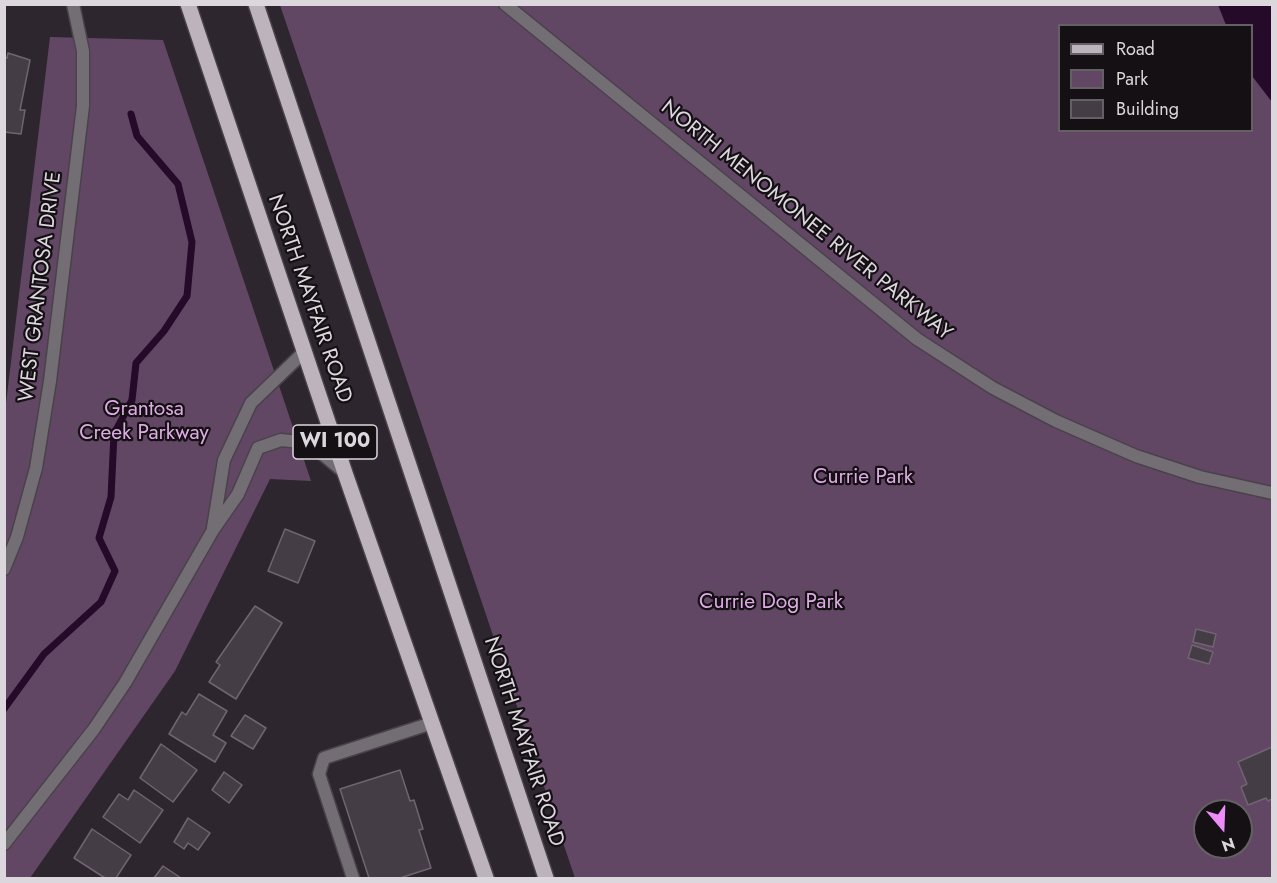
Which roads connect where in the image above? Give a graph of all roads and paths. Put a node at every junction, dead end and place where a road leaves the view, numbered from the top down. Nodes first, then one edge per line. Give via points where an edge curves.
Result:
1 (73, 4) edge
2 (188, 4) edge
3 (256, 4) edge
4 (505, 4) edge
5 (304, 352) junction
6 (345, 473) junction
7 (1272, 493) edge
8 (213, 530) junction
9 (4, 569) edge
10 (432, 723) junction
11 (4, 844) edge
12 (353, 879) edge
13 (486, 879) edge
14 (546, 879) edge

1 - 9 street, WEST GRANTOSA DRIVE via 83,51 82,106 50,381 36,468
2 - 5 main road, NORTH MAYFAIR ROAD / WI 100
3 - 14 main road, NORTH MAYFAIR ROAD / WI 100
4 - 7 street, NORTH MENOMONEE RIVER PARKWAY via 917,339 993,388 1136,456 1200,477
5 - 6 main road, NORTH MAYFAIR ROAD / WI 100
5 - 8 street via 251,403 224,460
6 - 8 street via 309,443 281,440 258,448 238,494
6 - 10 main road, NORTH MAYFAIR ROAD / WI 100
8 - 11 street via 125,683
10 - 12 street via 324,758 319,774
10 - 13 main road, NORTH MAYFAIR ROAD / WI 100

